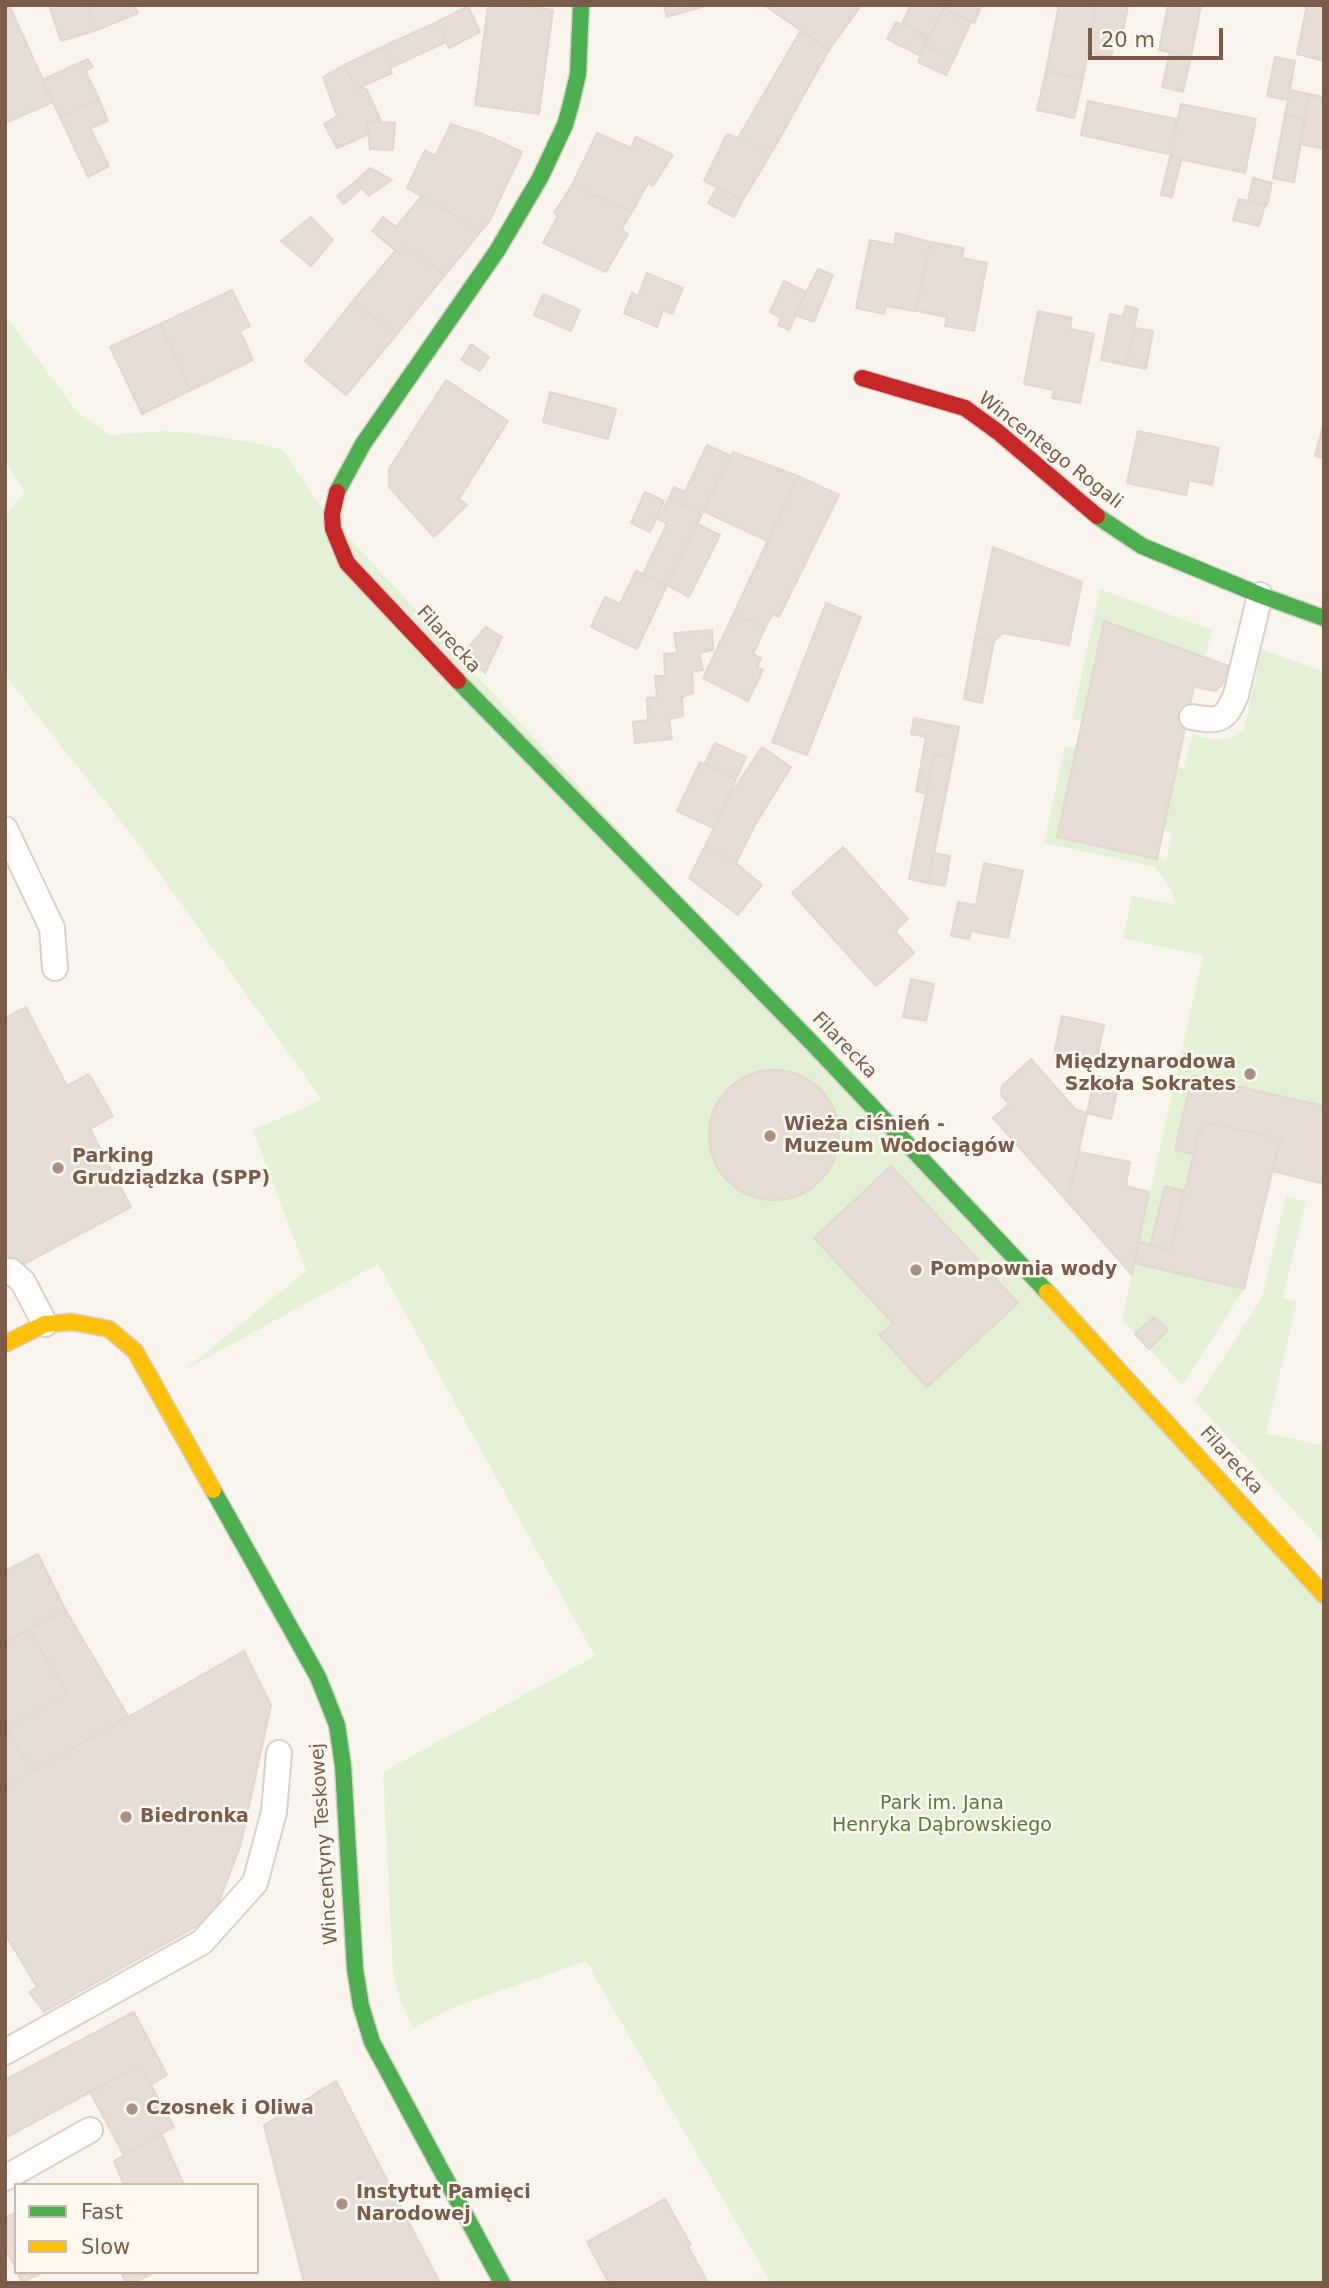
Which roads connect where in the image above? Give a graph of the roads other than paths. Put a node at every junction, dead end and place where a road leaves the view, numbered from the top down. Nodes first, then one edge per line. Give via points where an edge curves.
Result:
1 (582, 5) edge
2 (862, 378) dead end
3 (1260, 595) junction
4 (1324, 618) edge
5 (1192, 717) dead end
6 (5, 829) edge
7 (55, 968) dead end
8 (11, 1271) dead end
9 (45, 1324) junction
10 (5, 1344) edge
11 (1324, 1595) edge
12 (279, 1753) dead end
13 (5, 2052) edge
14 (90, 2130) dead end
15 (5, 2178) edge
16 (502, 2283) edge

1 - 11 street, Filarecka via 578,74 565,125 497,251 340,482 332,511 339,548 347,563 463,686 824,1055 1116,1365
2 - 3 street, Wincentego Rogali via 965,408 1089,511 1142,546
3 - 4 street, Wincentego Rogali
3 - 5 lane via 1231,708 1212,721
6 - 7 lane via 52,928
8 - 9 lane via 23,1282
9 - 10 street, Wincentyny Teskowej
9 - 16 street, Wincentyny Teskowej via 72,1322 109,1329 135,1351 318,1677 337,1724 343,1766 361,2006 372,2042 394,2086
12 - 13 lane via 274,1812 255,1883 202,1942
14 - 15 lane

